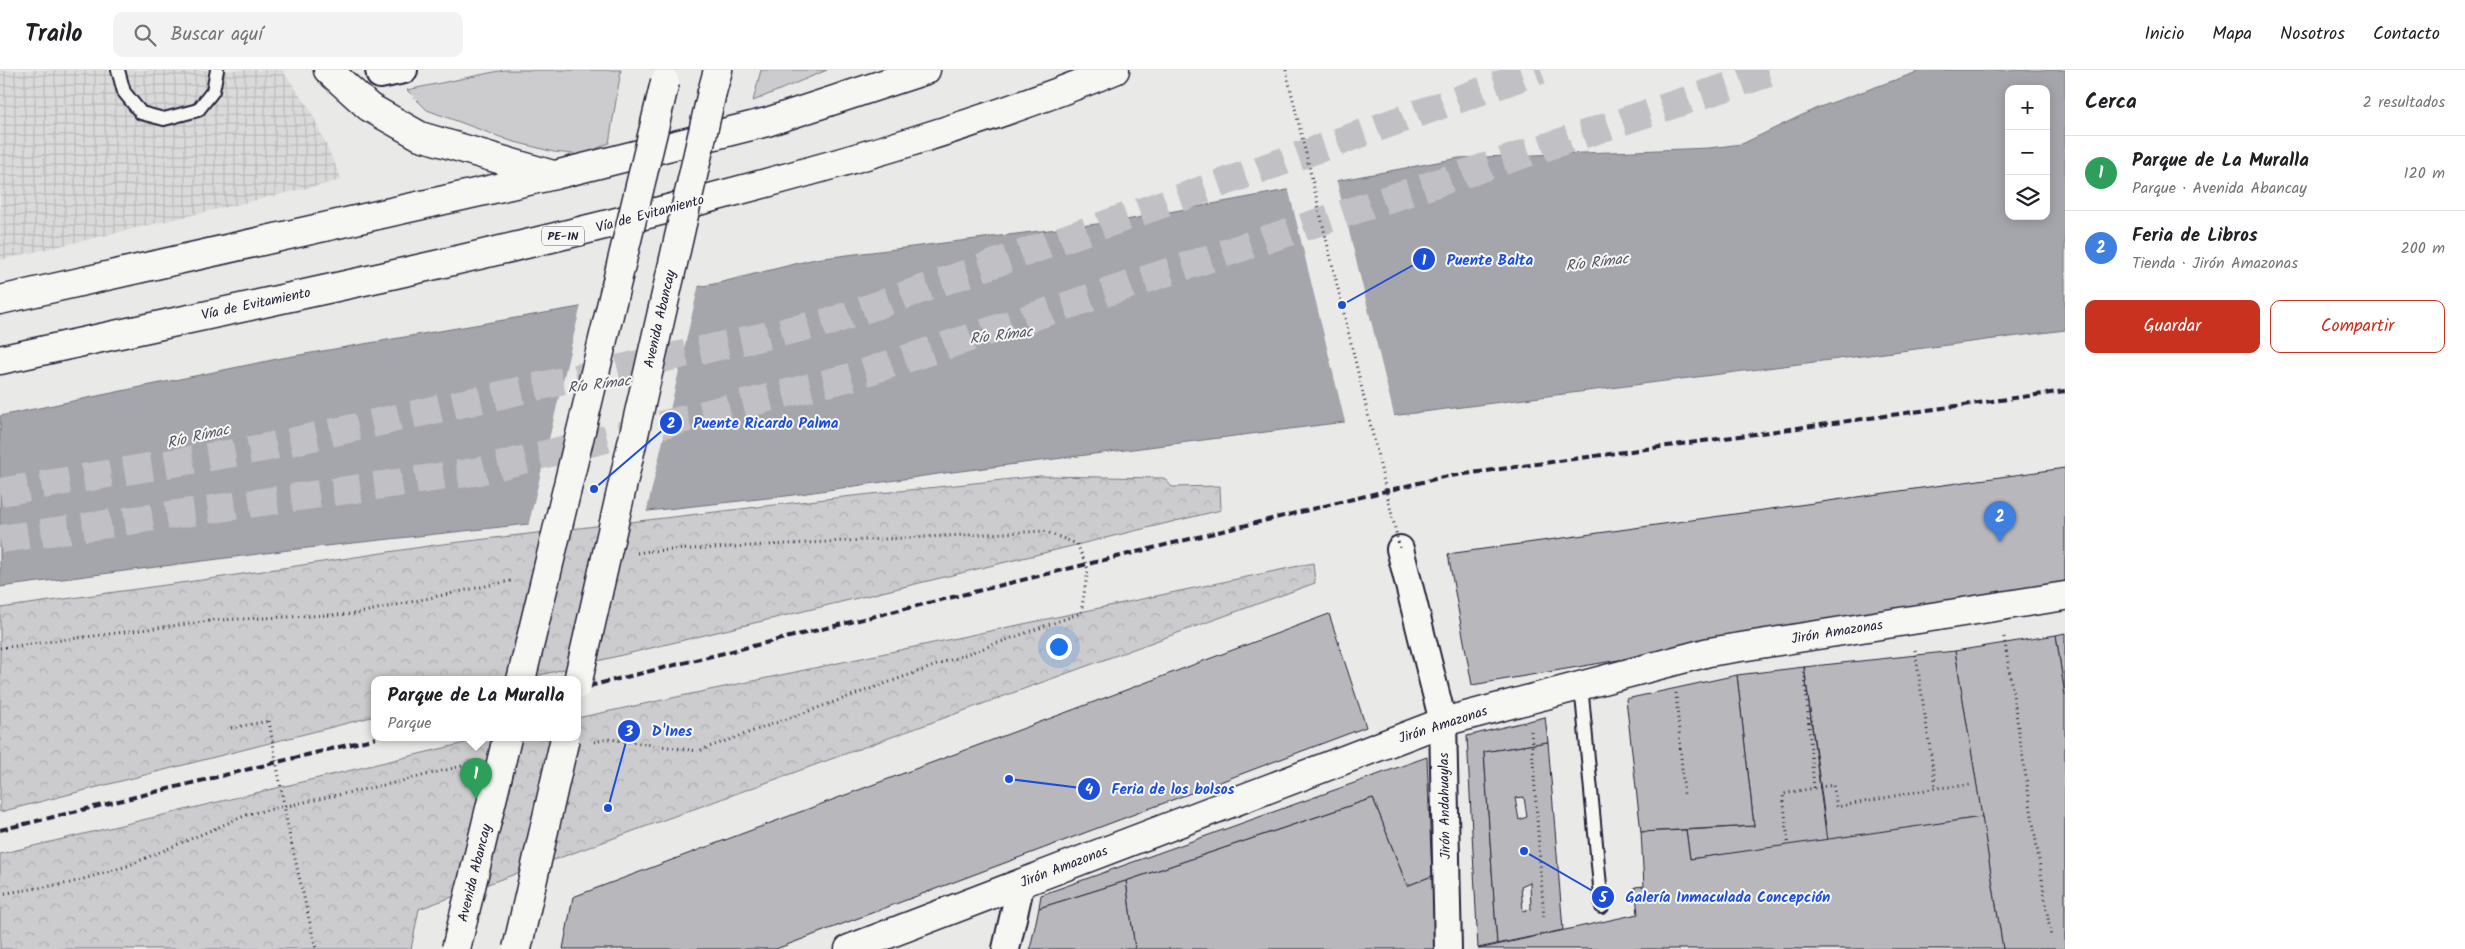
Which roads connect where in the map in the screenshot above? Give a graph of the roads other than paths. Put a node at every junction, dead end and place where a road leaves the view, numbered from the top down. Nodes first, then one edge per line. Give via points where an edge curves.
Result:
1 (118, 70) edge
2 (217, 70) edge
3 (328, 70) edge
4 (379, 70) edge
5 (404, 70) edge
6 (926, 70) edge
7 (1115, 70) edge
8 (667, 76) edge
9 (715, 81) edge
10 (555, 175) junction
11 (0, 300) edge
12 (0, 360) edge
13 (1400, 549) road end
14 (2065, 596) edge
15 (522, 676) edge
16 (579, 676) edge
17 (1580, 685) junction
18 (1443, 722) junction
19 (506, 741) edge
20 (578, 741) edge
21 (1021, 883) junction
22 (1602, 907) dead end
23 (456, 949) edge
24 (517, 949) edge
25 (849, 949) edge
26 (1006, 949) edge
27 (1448, 949) edge

1 - 2 lane via 124,92 141,113 164,119 198,110 213,90
3 - 10 main road via 369,107 420,136
4 - 5 street via 380,75
6 - 10 main road via 767,122
7 - 12 main road, Vía de Evitamiento / PE-1N via 939,133 792,177 576,234
8 - 15 main road, bridge
9 - 16 main road, Avenida Abancay, bridge
10 - 11 main road
13 - 18 street, Jirón Andahuaylas
14 - 17 main road, Jirón Amazonas via 1709,652
17 - 18 main road, Jirón Amazonas
17 - 22 lane
18 - 21 main road, Jirón Amazonas
18 - 27 street, Jirón Andahuaylas
19 - 23 main road, Avenida Abancay, bridge
20 - 24 main road, bridge
21 - 25 main road, Jirón Amazonas
21 - 26 street

